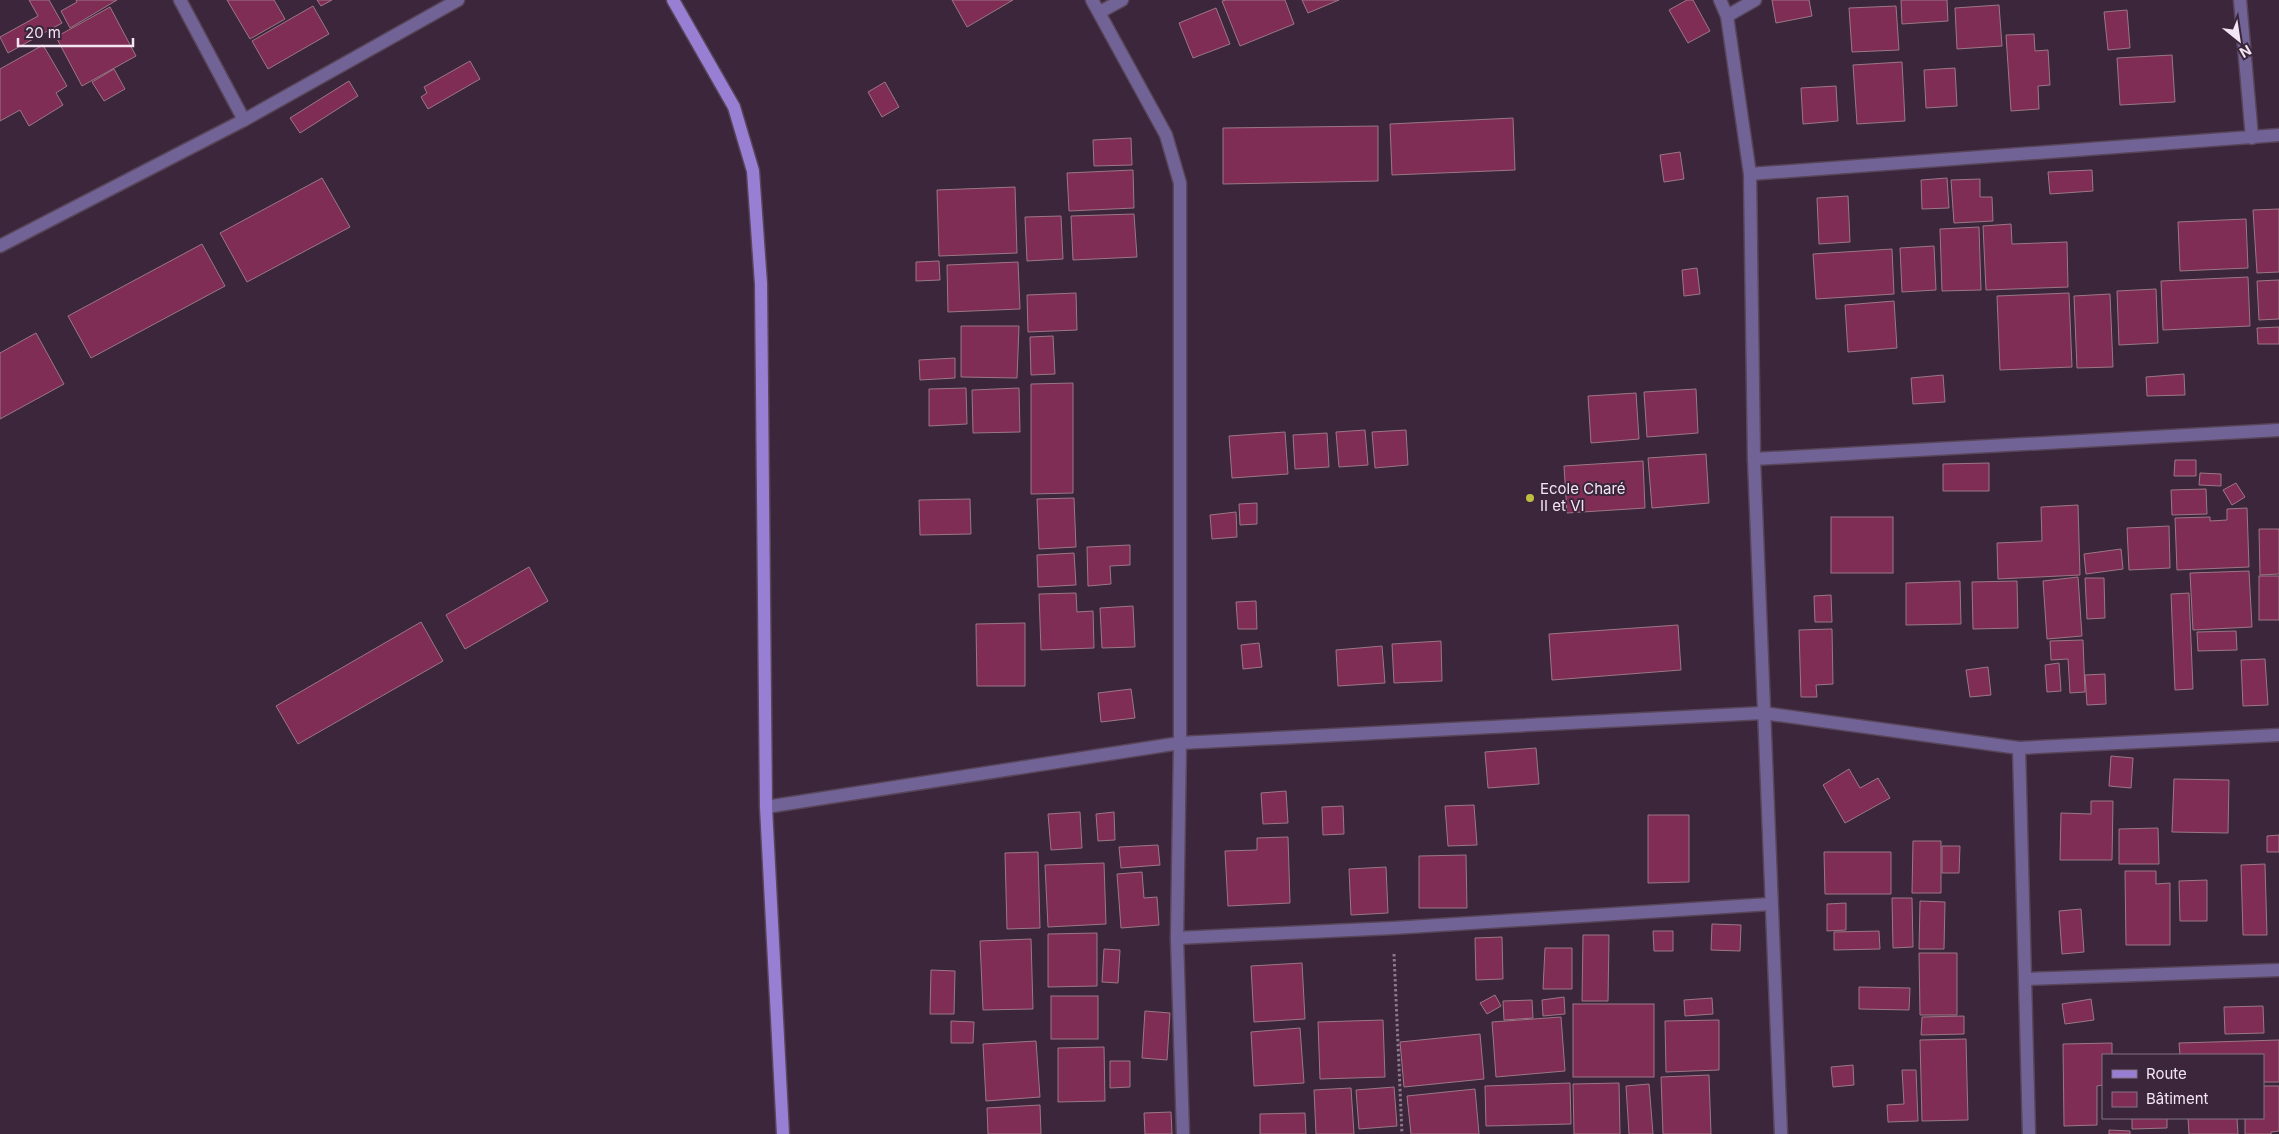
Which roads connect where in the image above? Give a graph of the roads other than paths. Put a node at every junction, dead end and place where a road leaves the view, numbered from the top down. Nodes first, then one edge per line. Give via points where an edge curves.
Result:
1 (180, 0) edge
2 (458, 0) edge
3 (673, 0) edge
4 (1092, 0) edge
5 (1122, 0) edge
6 (1720, 0) edge
7 (1755, 0) edge
8 (2240, 0) edge
9 (1100, 12) junction
10 (1727, 16) junction
11 (244, 120) junction
12 (2279, 136) edge
13 (2252, 138) junction
14 (1750, 174) junction
15 (0, 246) edge
16 (2279, 430) edge
17 (1754, 459) junction
18 (1763, 713) junction
19 (2279, 735) edge
20 (1180, 743) junction
21 (2019, 748) junction
22 (766, 807) junction
23 (1771, 904) junction
24 (1177, 938) junction
25 (2279, 970) edge
26 (2026, 979) junction
27 (783, 1134) edge
28 (1184, 1134) edge
29 (1781, 1134) edge
30 (2029, 1134) edge

1 - 11 street
2 - 11 street
3 - 22 street via 734,108 754,171 761,284
4 - 9 street
5 - 9 street
6 - 10 street
7 - 10 street
8 - 13 street
9 - 20 street via 1166,135 1180,183
10 - 14 street
11 - 15 street
12 - 13 street
13 - 14 street
14 - 17 street
16 - 17 street
17 - 18 street
18 - 20 street
18 - 21 street
18 - 23 street
19 - 21 street
20 - 22 street
20 - 24 street
21 - 26 street
22 - 27 street
23 - 24 street
23 - 29 street
24 - 28 street
25 - 26 street
26 - 30 street

